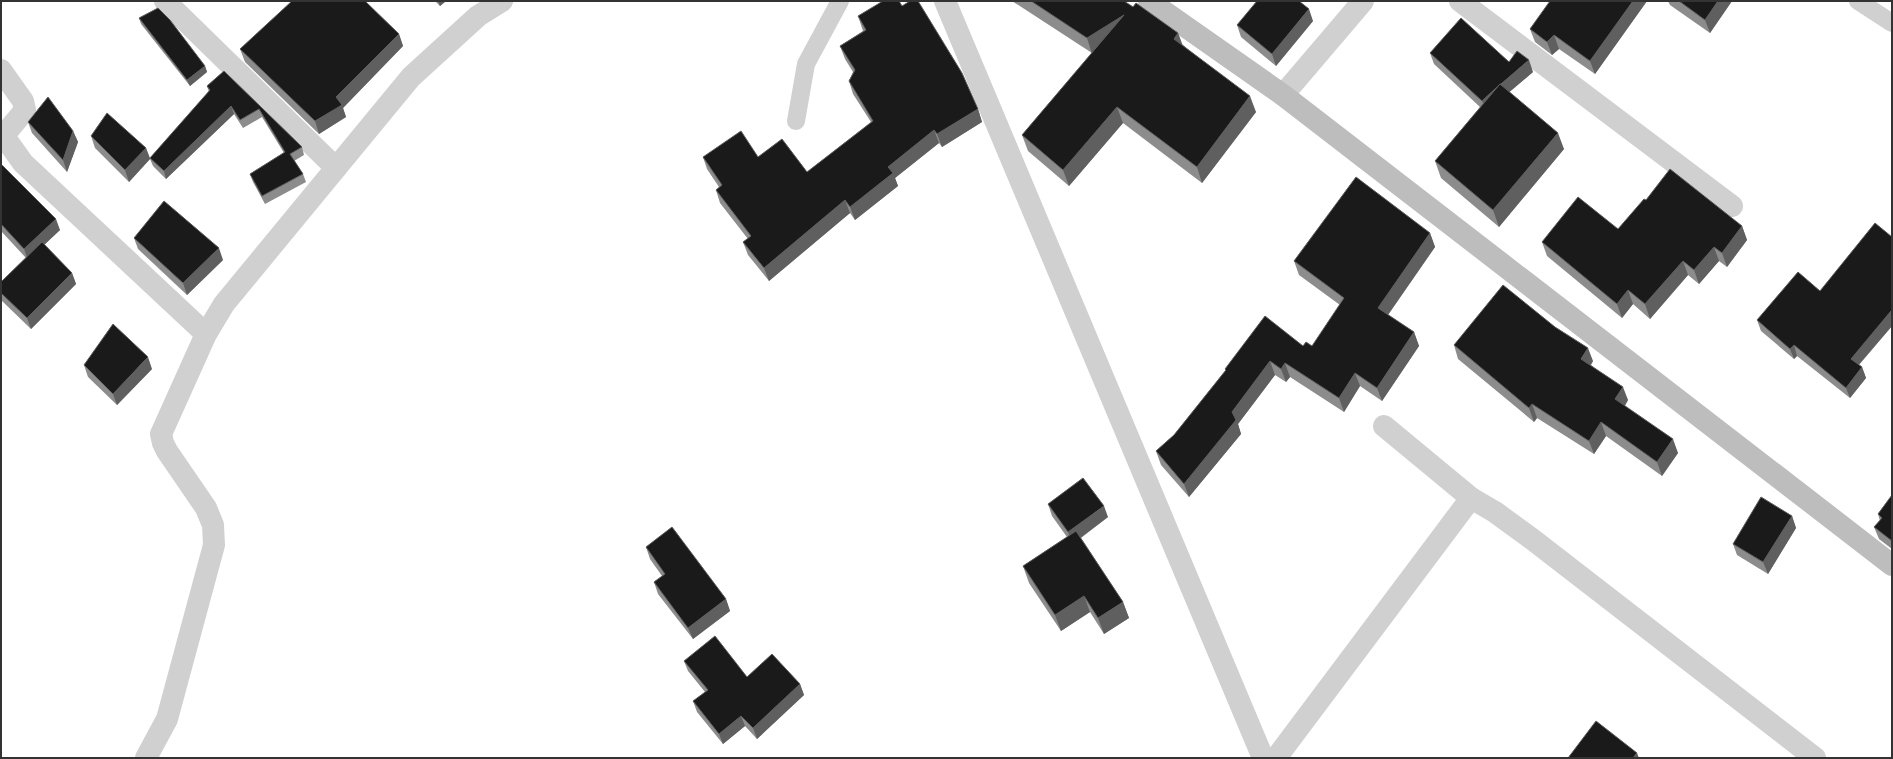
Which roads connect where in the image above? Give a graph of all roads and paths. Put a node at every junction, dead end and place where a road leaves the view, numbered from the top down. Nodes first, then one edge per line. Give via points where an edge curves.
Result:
1 (165, 1) edge
2 (502, 1) edge
3 (840, 1) edge
4 (945, 1) edge
5 (1149, 1) edge
6 (1362, 1) edge
7 (1460, 1) edge
8 (1858, 1) edge
9 (1892, 23) edge
10 (1, 70) edge
11 (1283, 95) junction
12 (796, 121) dead end
13 (336, 168) junction
14 (1732, 206) dead end
15 (206, 334) junction
16 (1384, 426) dead end
17 (1471, 498) junction
18 (1892, 565) edge
19 (146, 758) edge
20 (1263, 758) edge
21 (1276, 758) edge
22 (1815, 758) edge

1 - 13 street
2 - 13 street via 478,16 411,77
3 - 12 lane via 806,64
4 - 20 street
5 - 11 street
6 - 11 street
7 - 14 street
8 - 9 lane
10 - 15 street via 24,105 25,110 5,134 23,163
11 - 18 street
13 - 15 street via 224,304
15 - 19 street via 161,434 167,451 206,508 213,525 214,545 167,719
16 - 17 street
17 - 21 street
17 - 22 street via 1532,539

